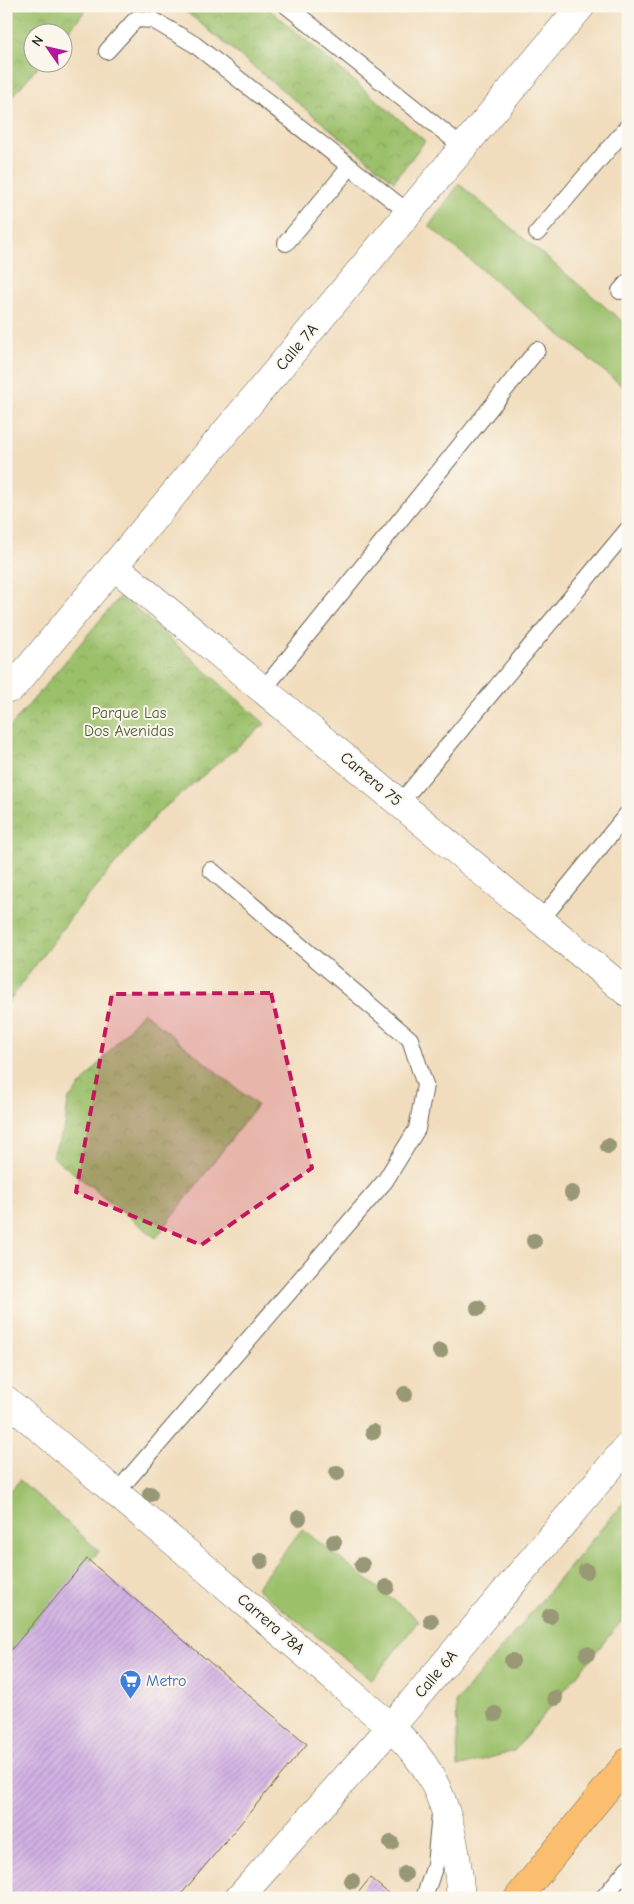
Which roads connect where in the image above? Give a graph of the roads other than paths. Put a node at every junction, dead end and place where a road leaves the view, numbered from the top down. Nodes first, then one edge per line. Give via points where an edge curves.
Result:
1 (287, 6) edge
2 (581, 6) edge
3 (107, 51) dead end
4 (628, 126) edge
5 (463, 147) junction
6 (350, 167) junction
7 (409, 213) junction
8 (537, 233) dead end
9 (286, 243) dead end
10 (538, 350) dead end
11 (628, 529) edge
12 (114, 566) junction
13 (12, 688) dead end
14 (263, 690) junction
15 (400, 803) junction
16 (628, 813) edge
17 (211, 870) dead end
18 (540, 920) junction
19 (628, 993) edge
20 (6, 1400) edge
21 (628, 1446) edge
22 (116, 1493) junction
23 (391, 1727) junction
24 (628, 1762) edge
25 (441, 1802) junction
26 (628, 1868) edge
27 (239, 1898) edge
28 (424, 1898) edge
29 (461, 1898) edge
30 (518, 1898) edge
31 (603, 1898) edge

1 - 5 lane
2 - 5 street, Calle 7A
3 - 6 lane via 136,19 153,20 194,44
4 - 8 lane
5 - 7 street, Calle 7A
6 - 7 lane
6 - 9 lane
7 - 12 street, Calle 7A
10 - 14 lane
11 - 15 lane
12 - 13 street, Calle 7A
12 - 14 street, Carrera 75
14 - 15 street, Carrera 75
15 - 18 street, Carrera 75
16 - 18 lane
17 - 22 lane via 410,1040 425,1085 417,1130 385,1182
18 - 19 street, Carrera 75
20 - 22 street, Carrera 78A
21 - 23 street, Calle 6A
22 - 23 street, Carrera 78A
23 - 25 street, Carrera 78A via 418,1756
23 - 27 street, Calle 6A
24 - 30 highway
25 - 28 lane via 435,1865
25 - 29 street, Carrera 78A via 453,1838
26 - 31 lane

